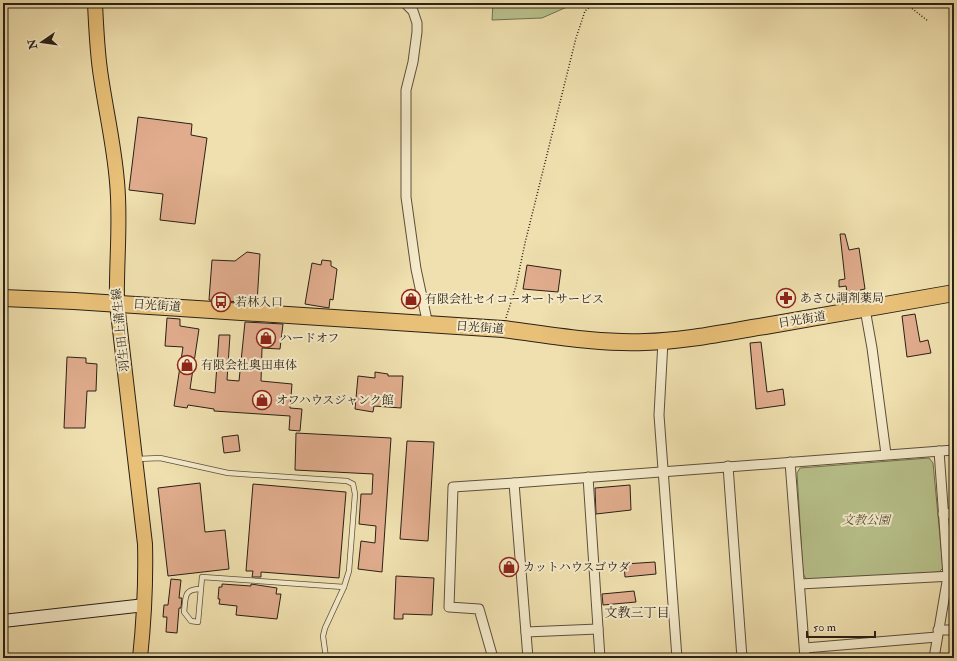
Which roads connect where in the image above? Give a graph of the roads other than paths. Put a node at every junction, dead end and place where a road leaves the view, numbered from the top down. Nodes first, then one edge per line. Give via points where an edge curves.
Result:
1 (95, 3) edge
2 (405, 3) edge
3 (954, 293) edge
4 (3, 298) edge
5 (117, 304) junction
6 (865, 309) junction
7 (428, 325) junction
8 (664, 341) junction
9 (954, 450) edge
10 (939, 451) junction
11 (886, 454) junction
12 (135, 460) junction
13 (790, 462) junction
14 (728, 466) junction
15 (663, 472) junction
16 (588, 477) junction
17 (514, 483) junction
18 (954, 513) edge
19 (944, 514) junction
20 (951, 576) edge
21 (800, 584) junction
22 (344, 587) junction
23 (201, 589) junction
24 (145, 606) junction
25 (3, 621) edge
26 (598, 629) junction
27 (954, 630) edge
28 (526, 632) junction
29 (938, 634) junction
30 (804, 648) junction
31 (140, 658) edge
32 (326, 658) edge
33 (493, 658) edge
34 (528, 658) edge
35 (600, 658) edge
36 (677, 658) edge
37 (742, 658) edge
38 (805, 658) edge
39 (934, 658) edge

1 - 5 main road, 羽生田上蒲生線 via 100,70 117,184
2 - 7 street via 413,11 417,23 413,62 406,90 406,197 416,269
3 - 6 highway, 日光街道
4 - 5 highway, 日光街道
5 - 7 highway, 日光街道
5 - 12 main road, 羽生田上蒲生線
6 - 8 highway, 日光街道
6 - 11 street
7 - 8 highway, 日光街道 via 503,329 626,342
8 - 15 street via 659,415
9 - 10 street
10 - 11 street
10 - 19 street
11 - 13 street
12 - 22 lane via 160,458 228,473 347,481 353,484 350,571
12 - 24 main road, 羽生田上蒲生線 via 145,544
13 - 14 street
13 - 21 street
14 - 15 street
14 - 37 street
15 - 16 street
15 - 36 street
16 - 17 street
16 - 26 street
17 - 28 street
17 - 33 street via 453,487 450,607 479,609
18 - 19 street
19 - 20 street
20 - 21 street
20 - 29 street
21 - 30 street
22 - 23 lane via 202,577
22 - 32 lane via 325,628 323,636
23 - 23 lane via 198,622 191,621 184,612 186,594 193,589
24 - 25 street
24 - 31 main road, 羽生田上蒲生線
26 - 28 street
26 - 35 street
27 - 29 street
28 - 34 street
29 - 30 street
29 - 39 street
30 - 38 street

